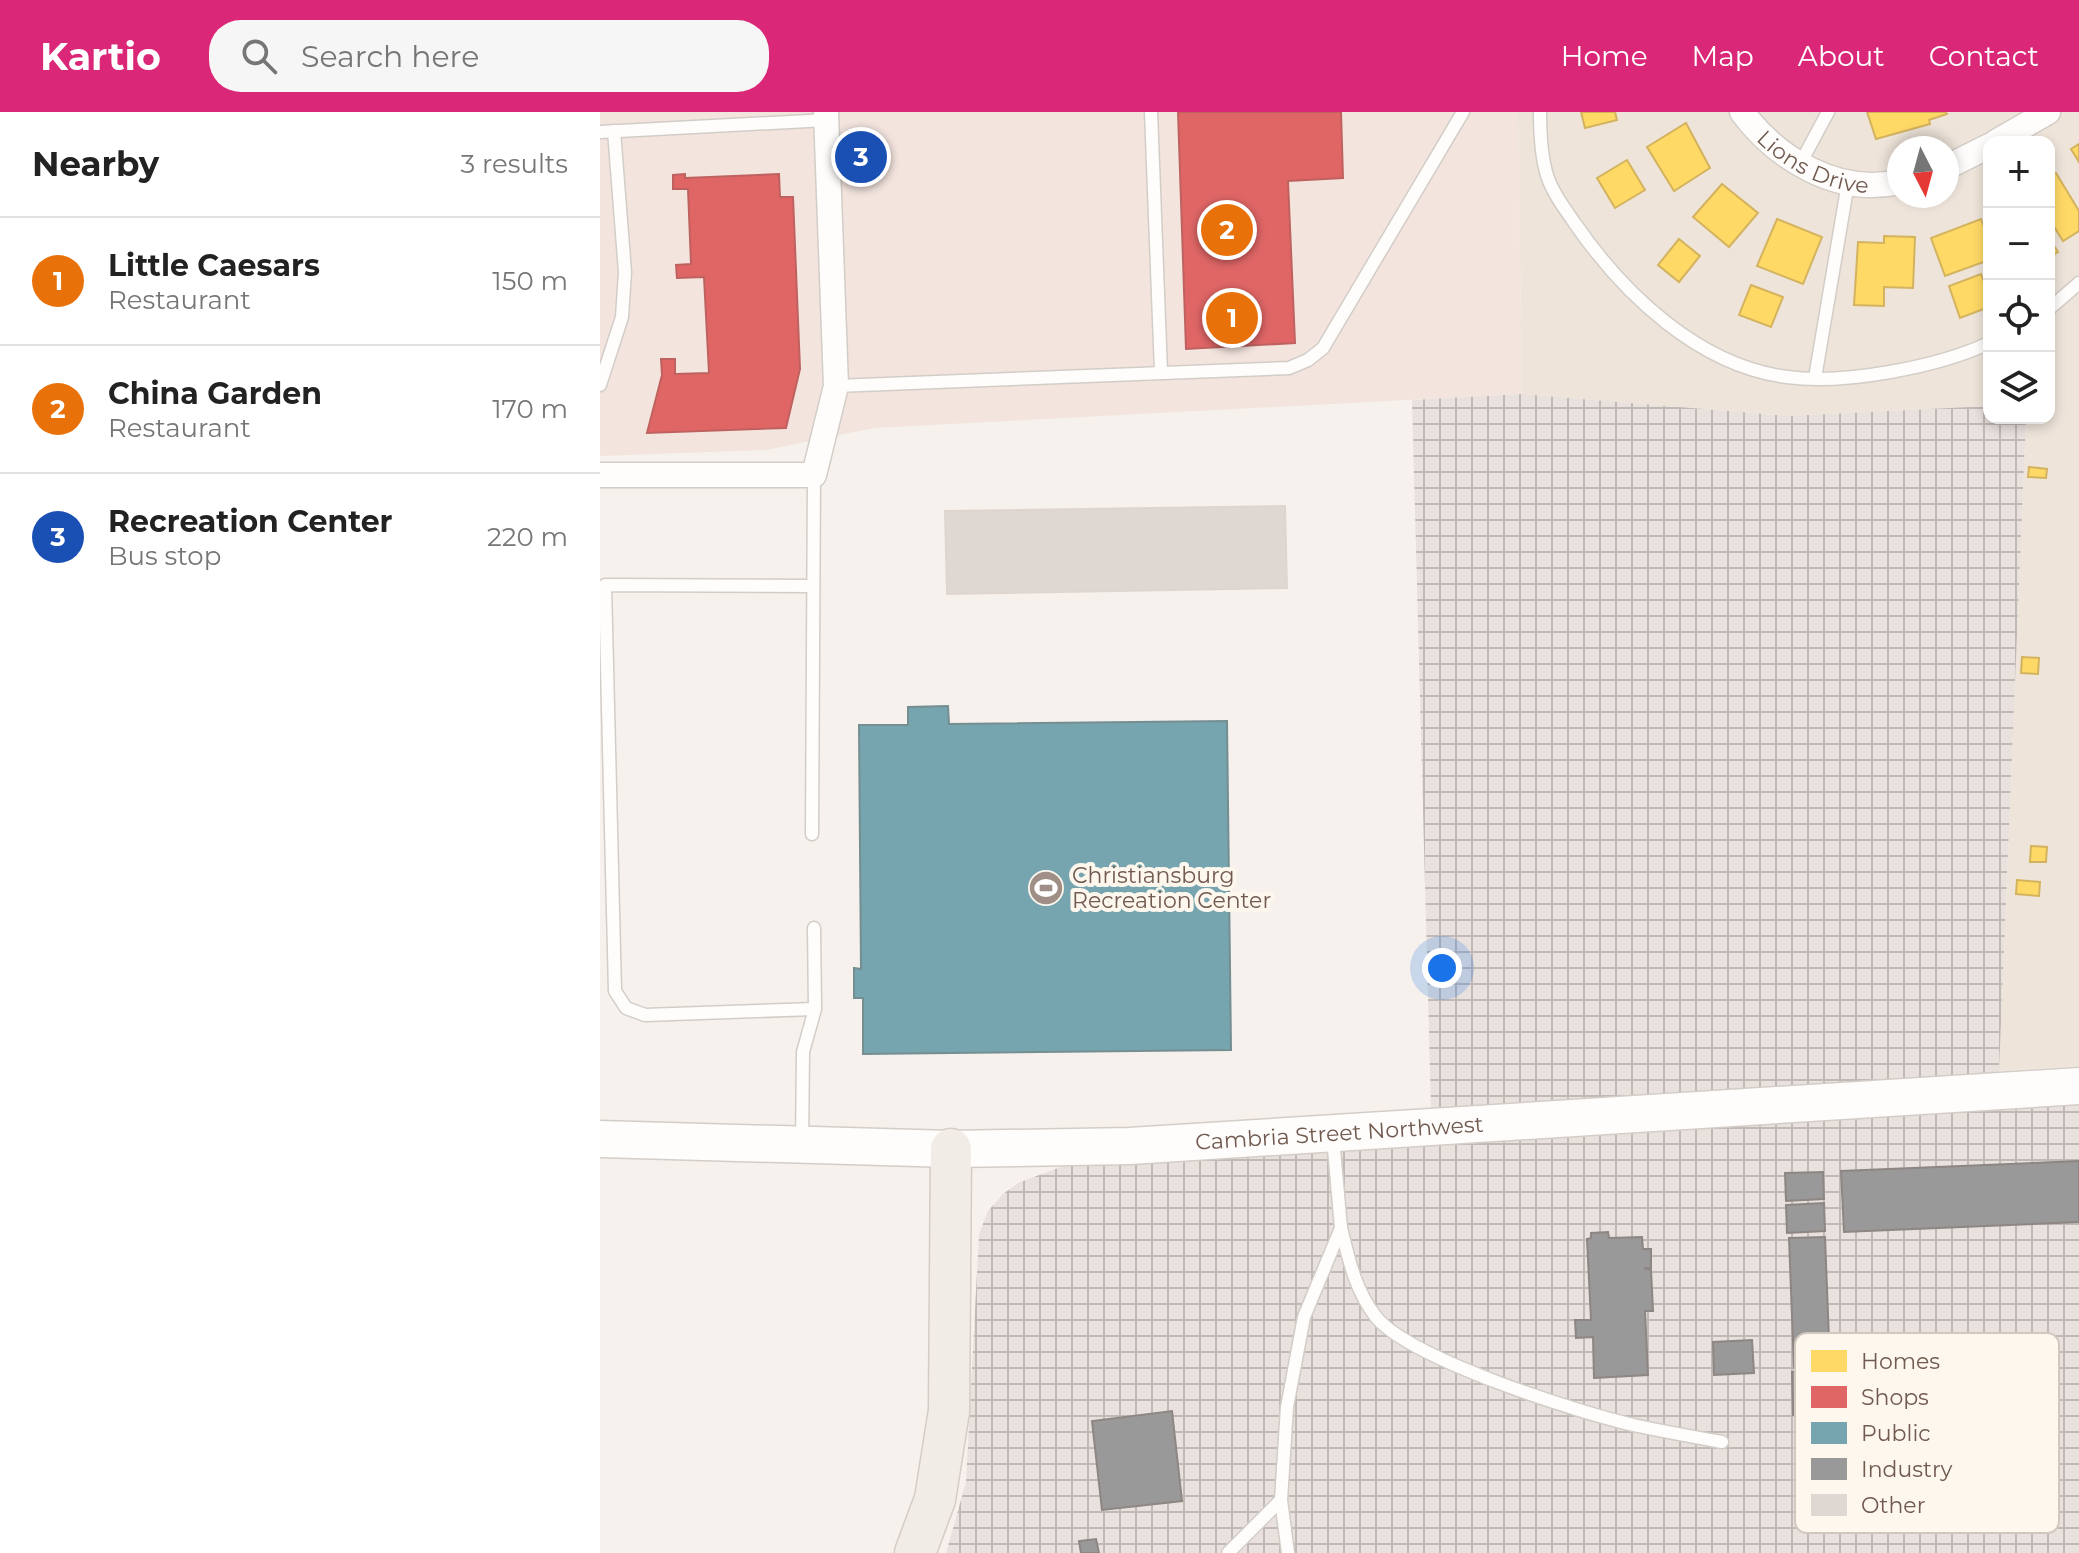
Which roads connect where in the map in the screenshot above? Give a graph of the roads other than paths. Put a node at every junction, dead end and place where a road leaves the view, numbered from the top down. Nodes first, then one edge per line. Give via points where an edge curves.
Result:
1 (1151, 112) edge
2 (1463, 112) edge
3 (1540, 112) edge
4 (1742, 112) edge
5 (1828, 112) edge
6 (2048, 112) edge
7 (826, 116) edge
8 (614, 131) junction
9 (600, 132) edge
10 (2006, 136) edge
11 (1983, 149) edge
12 (1959, 161) edge
13 (1800, 164) junction
14 (1887, 182) edge
15 (1848, 183) junction
16 (2079, 283) edge
17 (2055, 304) edge
18 (1983, 345) edge
19 (1161, 372) junction
20 (1815, 378) junction
21 (600, 385) edge
22 (836, 386) junction
23 (600, 475) edge
24 (814, 475) junction
25 (812, 586) junction
26 (812, 834) dead end
27 (814, 928) dead end
28 (815, 1009) junction
29 (2079, 1086) edge
30 (1333, 1133) junction
31 (600, 1139) edge
32 (802, 1144) junction
33 (951, 1149) junction
34 (1341, 1228) junction
35 (1722, 1442) dead end
36 (1281, 1500) junction
37 (915, 1553) edge
38 (1228, 1553) edge
39 (1288, 1553) edge

1 - 19 lane
2 - 19 lane via 1323,348 1289,368
3 - 20 lane via 1546,173 1613,275 1666,321 1728,359 1758,371
4 - 13 street, Lions Drive via 1759,134
5 - 13 lane
6 - 10 street
7 - 8 lane
7 - 22 street
8 - 9 lane
8 - 21 lane via 625,272 622,317
11 - 12 street
13 - 15 street, Lions Drive
14 - 15 street, Lions Drive
15 - 20 lane
16 - 17 lane
18 - 20 lane via 1908,366
19 - 22 lane
22 - 24 street
23 - 24 street
24 - 25 lane
25 - 26 lane
25 - 28 lane via 605,585 615,991 626,1008 645,1015
27 - 28 lane
28 - 32 lane via 803,1052
29 - 30 street, Cambria Street Northwest
30 - 33 street, Cambria Street Northwest via 1130,1146
30 - 34 lane
31 - 32 street, Cambria Street Northwest
32 - 33 street, Cambria Street Northwest
33 - 37 main road via 949,1411 935,1499
34 - 35 lane via 1354,1281 1378,1319 1421,1350 1636,1426
34 - 36 lane via 1304,1317 1287,1407
36 - 38 lane
36 - 39 lane

